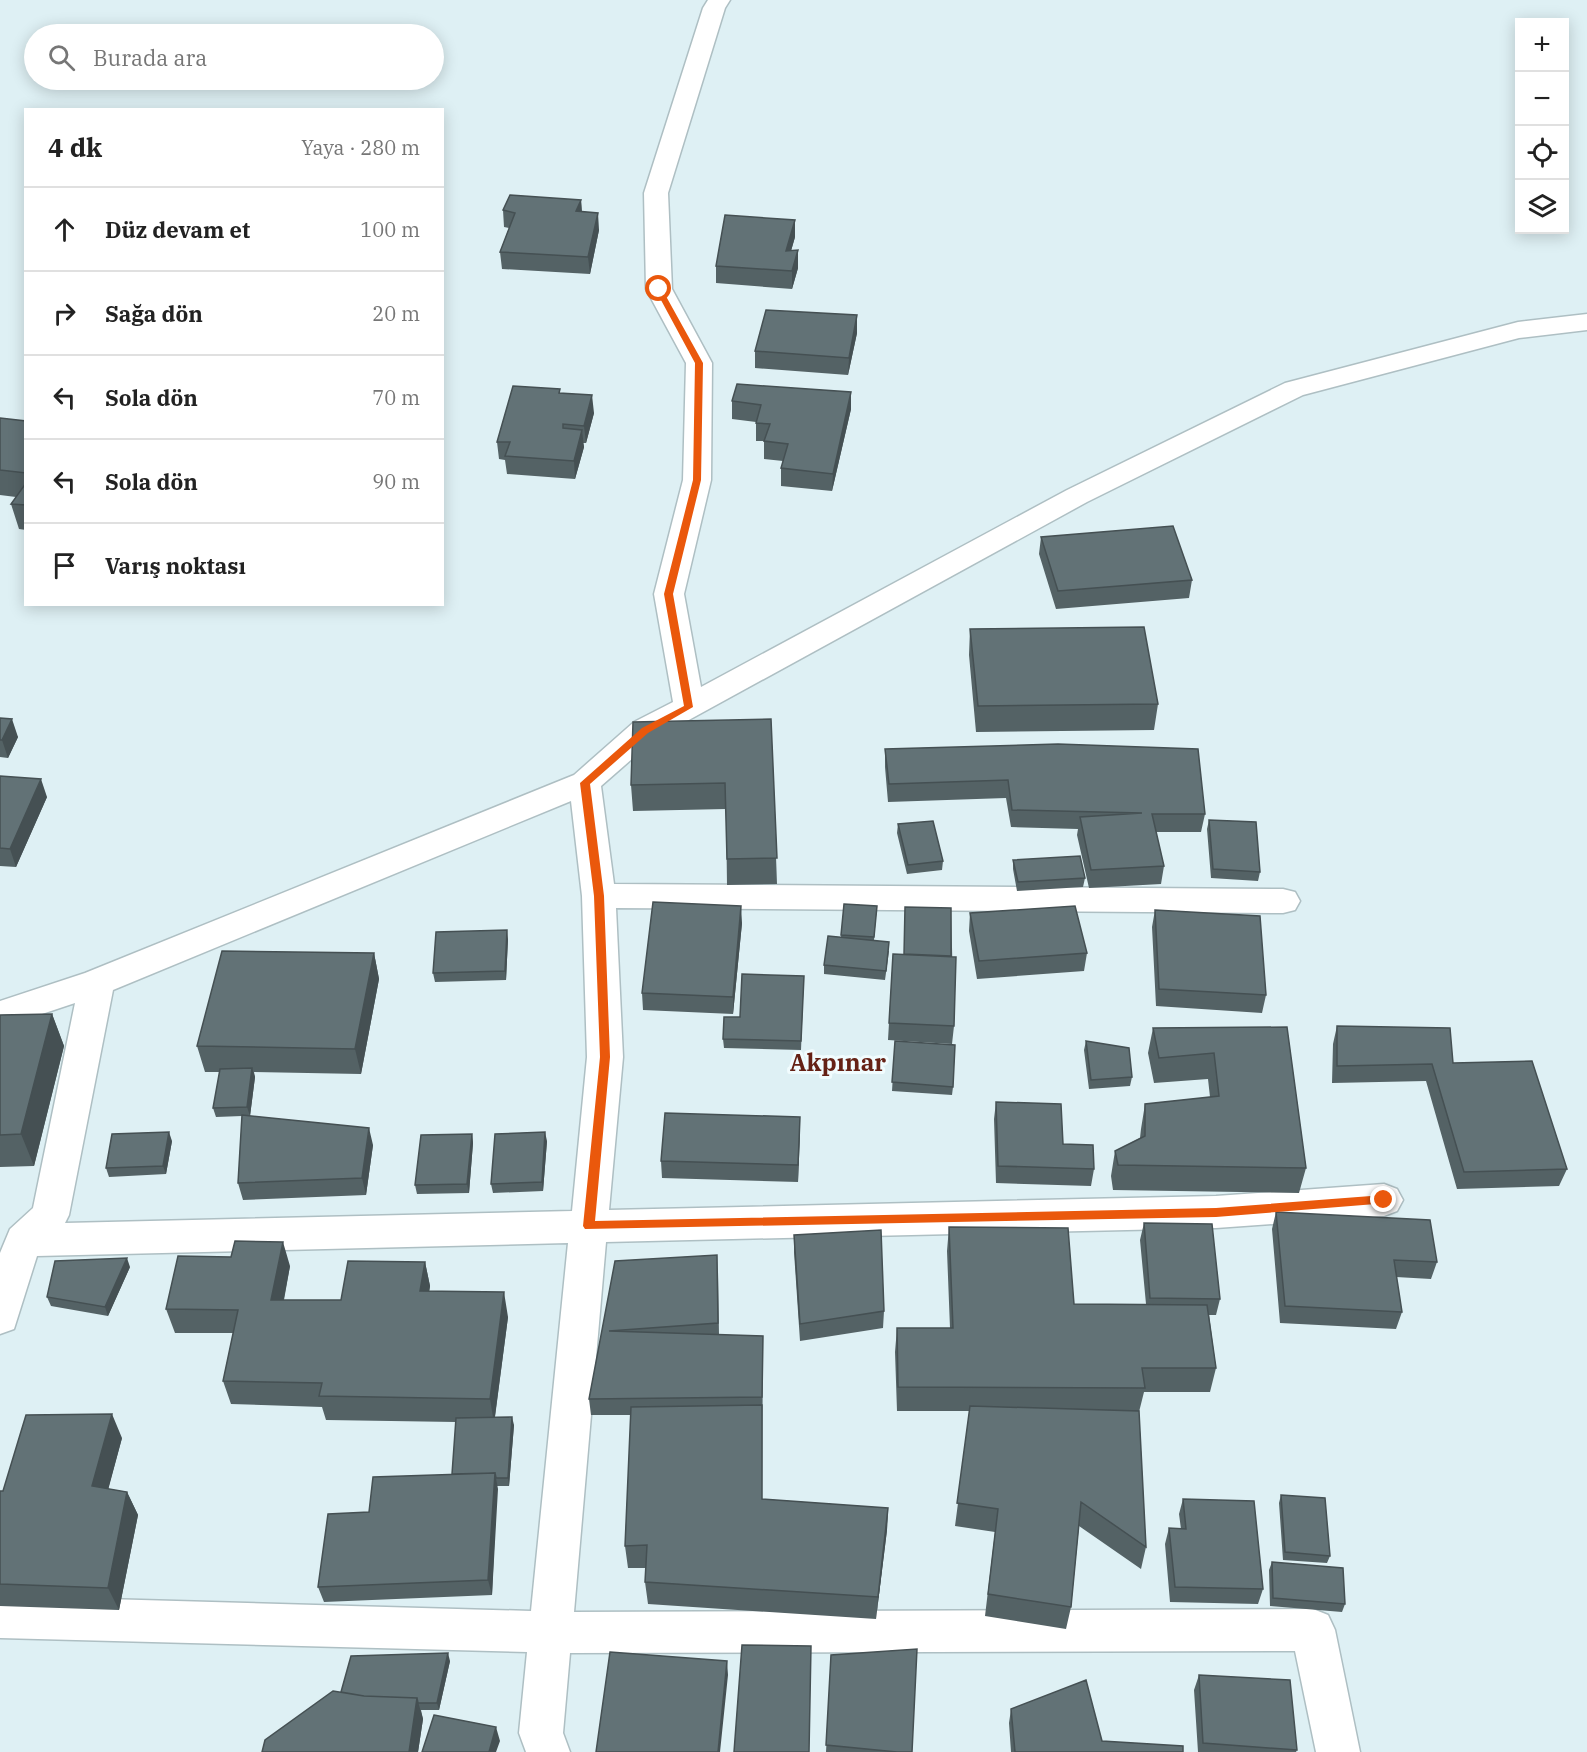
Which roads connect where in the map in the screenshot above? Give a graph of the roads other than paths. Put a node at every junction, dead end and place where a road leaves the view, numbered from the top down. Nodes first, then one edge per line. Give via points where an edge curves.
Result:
1 (719, 0) edge
2 (1587, 322) edge
3 (688, 707) junction
4 (585, 783) junction
5 (599, 896) junction
6 (1283, 902) dead end
7 (97, 981) junction
8 (0, 1015) edge
9 (1384, 1200) dead end
10 (589, 1226) junction
11 (23, 1240) junction
12 (0, 1317) edge
13 (0, 1617) edge
14 (552, 1631) junction
15 (548, 1752) edge
16 (1338, 1752) edge

1 - 3 street via 656,193 659,289 699,363 697,480 669,594
2 - 3 street via 1518,330 1294,389 1077,496
3 - 4 street via 645,730
4 - 5 street
4 - 7 street
5 - 6 street
5 - 10 street via 605,1057
7 - 8 street
7 - 11 street via 50,1215
9 - 10 street via 1216,1212
10 - 11 street
10 - 14 street
11 - 12 street
13 - 14 street
14 - 15 street via 541,1733
14 - 16 street via 618,1634 1314,1630

